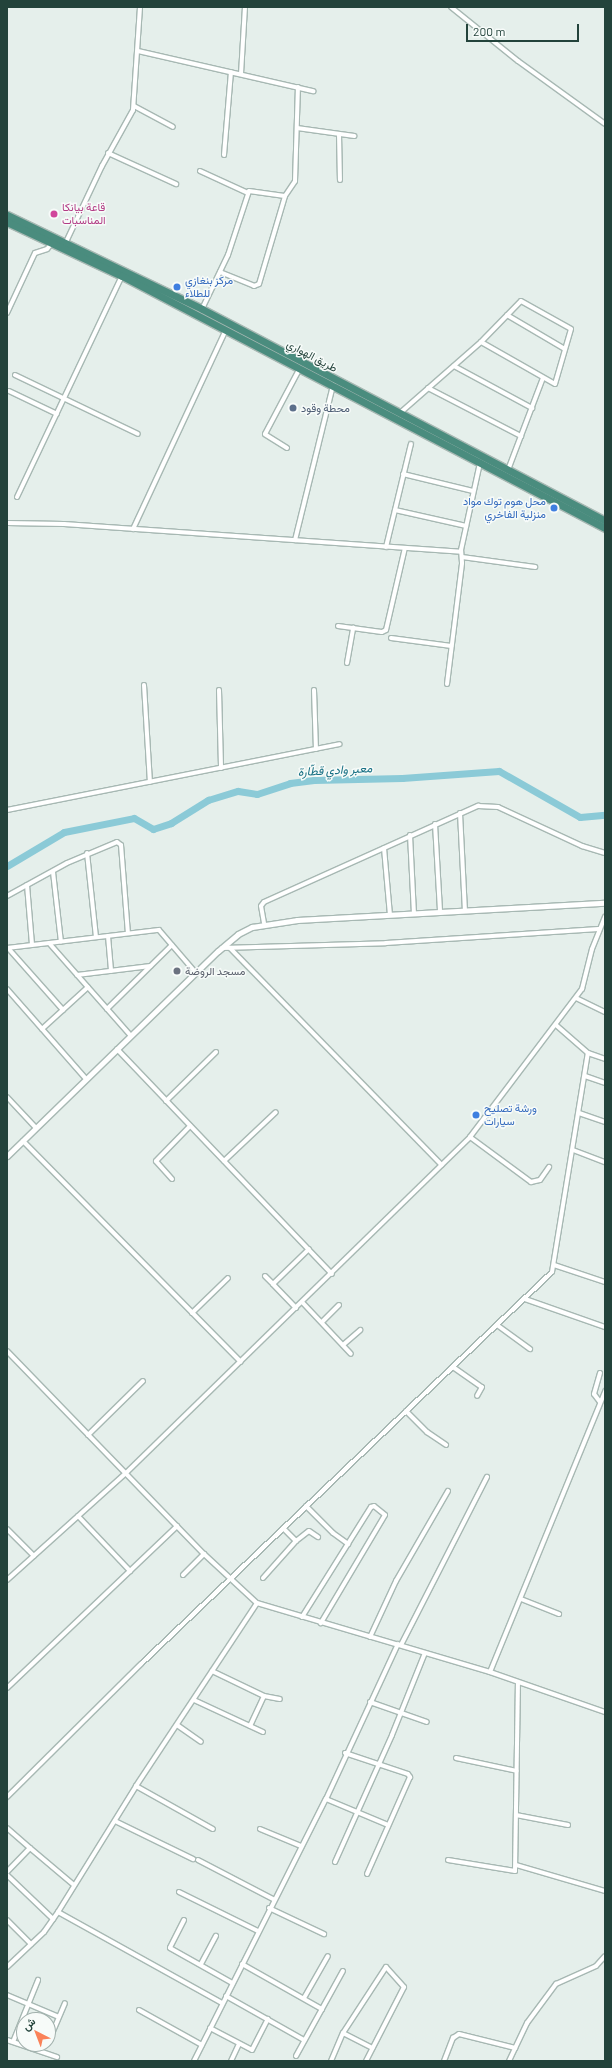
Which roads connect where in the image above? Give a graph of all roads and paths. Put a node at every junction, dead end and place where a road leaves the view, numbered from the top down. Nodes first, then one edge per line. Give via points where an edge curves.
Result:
1 (140, 7) edge
2 (245, 7) edge
3 (450, 7) edge
4 (138, 52) junction
5 (231, 72) junction
6 (241, 74) junction
7 (298, 87) junction
8 (313, 90) dead end
9 (134, 106) junction
10 (605, 124) edge
11 (173, 127) dead end
12 (297, 128) junction
13 (339, 134) junction
14 (354, 136) dead end
15 (108, 153) junction
16 (224, 155) dead end
17 (200, 170) dead end
18 (340, 180) dead end
19 (176, 184) dead end
20 (248, 193) junction
21 (285, 196) junction
22 (7, 214) edge
23 (7, 222) edge
24 (35, 231) junction
25 (53, 242) junction
26 (66, 242) junction
27 (220, 272) junction
28 (122, 276) junction
29 (202, 310) junction
30 (7, 313) edge
31 (507, 315) junction
32 (226, 330) junction
33 (481, 342) junction
34 (565, 348) junction
35 (454, 366) junction
36 (300, 368) junction
37 (15, 375) dead end
38 (543, 378) junction
39 (333, 385) junction
40 (428, 388) junction
41 (9, 391) dead end
42 (65, 399) junction
43 (532, 408) junction
44 (57, 414) junction
45 (399, 414) junction
46 (138, 434) dead end
47 (521, 436) junction
48 (411, 444) dead end
49 (287, 448) dead end
50 (480, 462) junction
51 (508, 470) junction
52 (404, 474) junction
53 (473, 491) junction
54 (17, 497) dead end
55 (556, 499) junction
56 (395, 510) junction
57 (605, 521) edge
58 (7, 524) edge
59 (466, 526) junction
60 (605, 528) edge
61 (133, 529) junction
62 (295, 540) junction
63 (386, 547) junction
64 (405, 548) junction
65 (461, 552) junction
66 (462, 558) junction
67 (535, 567) dead end
68 (338, 626) dead end
69 (353, 628) junction
70 (391, 638) dead end
71 (452, 646) junction
72 (347, 663) dead end
73 (447, 684) dead end
74 (144, 685) dead end
75 (219, 690) dead end
76 (314, 690) dead end
77 (340, 744) dead end
78 (316, 749) junction
79 (221, 768) junction
80 (150, 782) junction
81 (7, 810) edge
82 (460, 813) junction
83 (435, 824) junction
84 (410, 836) junction
85 (384, 848) junction
86 (87, 853) junction
87 (605, 853) edge
88 (53, 872) junction
89 (27, 885) junction
90 (7, 896) edge
91 (605, 903) edge
92 (464, 911) junction
93 (440, 912) junction
94 (414, 914) junction
95 (390, 915) junction
96 (605, 917) edge
97 (264, 923) junction
98 (599, 929) junction
99 (128, 934) junction
100 (108, 936) junction
101 (96, 937) junction
102 (61, 942) junction
103 (49, 943) junction
104 (32, 945) junction
105 (172, 945) junction
106 (8, 948) edge
107 (221, 948) junction
108 (230, 948) junction
109 (151, 966) junction
110 (111, 971) junction
111 (196, 973) junction
112 (77, 975) junction
113 (88, 987) junction
114 (7, 989) edge
115 (576, 998) junction
116 (107, 1009) junction
117 (63, 1010) junction
118 (605, 1012) edge
119 (556, 1025) junction
120 (42, 1029) junction
121 (131, 1036) junction
122 (117, 1050) junction
123 (216, 1052) dead end
124 (588, 1053) junction
125 (605, 1059) edge
126 (584, 1076) junction
127 (86, 1079) junction
128 (605, 1083) edge
129 (7, 1097) edge
130 (166, 1101) junction
131 (276, 1112) dead end
132 (578, 1113) junction
133 (605, 1122) edge
134 (190, 1126) junction
135 (36, 1128) junction
136 (470, 1137) junction
137 (23, 1140) junction
138 (573, 1150) junction
139 (7, 1156) edge
140 (224, 1161) junction
141 (605, 1162) edge
142 (442, 1165) junction
143 (549, 1167) dead end
144 (172, 1179) dead end
145 (309, 1249) junction
146 (554, 1265) junction
147 (332, 1274) junction
148 (265, 1276) dead end
149 (228, 1278) dead end
150 (605, 1282) edge
151 (273, 1284) junction
152 (525, 1299) junction
153 (302, 1302) junction
154 (339, 1305) dead end
155 (296, 1308) junction
156 (192, 1313) junction
157 (322, 1322) junction
158 (497, 1325) junction
159 (605, 1327) edge
160 (360, 1330) dead end
161 (343, 1345) junction
162 (530, 1349) dead end
163 (7, 1351) edge
164 (351, 1354) dead end
165 (240, 1362) junction
166 (453, 1367) junction
167 (600, 1373) dead end
168 (143, 1380) dead end
169 (605, 1391) edge
170 (477, 1396) dead end
171 (600, 1402) junction
172 (406, 1411) junction
173 (88, 1435) junction
174 (446, 1445) dead end
175 (126, 1474) junction
176 (487, 1477) dead end
177 (448, 1491) dead end
178 (306, 1506) junction
179 (78, 1516) junction
180 (177, 1526) junction
181 (284, 1528) junction
182 (7, 1529) edge
183 (318, 1537) dead end
184 (296, 1540) junction
185 (348, 1544) junction
186 (204, 1554) junction
187 (34, 1556) junction
188 (130, 1570) junction
189 (183, 1575) dead end
190 (263, 1578) dead end
191 (230, 1579) junction
192 (7, 1580) edge
193 (522, 1599) junction
194 (258, 1603) junction
195 (559, 1614) dead end
196 (302, 1618) junction
197 (321, 1623) junction
198 (370, 1637) junction
199 (399, 1645) junction
200 (425, 1652) junction
201 (212, 1671) junction
202 (490, 1672) junction
203 (518, 1682) junction
204 (7, 1688) edge
205 (264, 1696) junction
206 (280, 1699) dead end
207 (194, 1700) junction
208 (370, 1702) junction
209 (605, 1706) edge
210 (604, 1711) edge
211 (401, 1714) junction
212 (427, 1722) dead end
213 (176, 1725) junction
214 (250, 1726) junction
215 (263, 1732) dead end
216 (200, 1742) dead end
217 (345, 1753) junction
218 (456, 1758) dead end
219 (379, 1763) junction
220 (517, 1771) junction
221 (136, 1786) junction
222 (7, 1797) edge
223 (326, 1799) junction
224 (357, 1812) junction
225 (516, 1815) junction
226 (115, 1821) junction
227 (388, 1825) junction
228 (568, 1826) dead end
229 (7, 1828) edge
230 (213, 1829) dead end
231 (260, 1829) dead end
232 (301, 1846) junction
233 (30, 1848) junction
234 (448, 1860) dead end
235 (335, 1862) dead end
236 (516, 1864) junction
237 (7, 1872) edge
238 (367, 1874) dead end
239 (7, 1875) edge
240 (74, 1885) junction
241 (605, 1891) edge
242 (179, 1892) dead end
243 (274, 1899) junction
244 (269, 1908) junction
245 (58, 1912) junction
246 (53, 1919) junction
247 (7, 1920) edge
248 (184, 1920) dead end
249 (258, 1931) junction
250 (324, 1934) dead end
251 (216, 1936) dead end
252 (31, 1944) junction
253 (328, 1956) dead end
254 (605, 1956) edge
255 (8, 1964) edge
256 (201, 1964) junction
257 (242, 1964) junction
258 (343, 1971) dead end
259 (38, 1980) dead end
260 (232, 1982) junction
261 (7, 1995) edge
262 (226, 1996) junction
263 (304, 1998) junction
264 (65, 2002) dead end
265 (222, 2003) junction
266 (27, 2004) junction
267 (322, 2009) junction
268 (139, 2010) dead end
269 (59, 2017) junction
270 (268, 2019) junction
271 (56, 2024) edge
272 (210, 2028) junction
273 (343, 2034) junction
274 (7, 2040) edge
275 (304, 2040) junction
276 (12, 2042) junction
277 (239, 2044) junction
278 (202, 2045) junction
279 (372, 2048) junction
280 (515, 2048) junction
281 (44, 2053) joint
282 (296, 2056) dead end
283 (57, 2057) dead end
284 (194, 2061) edge
285 (232, 2061) edge
286 (331, 2061) edge
287 (366, 2061) edge
288 (444, 2061) edge
289 (509, 2061) edge

1 - 4 street
2 - 6 street
3 - 10 street via 518,61
4 - 5 street
4 - 9 street
5 - 6 street
5 - 16 street
6 - 7 street
7 - 8 street
7 - 12 street
9 - 11 street
9 - 15 street
12 - 13 street
12 - 21 street via 295,179
13 - 14 street
13 - 18 street
15 - 19 street
15 - 26 street
17 - 20 street
20 - 21 street via 254,190
20 - 27 street
21 - 27 street via 259,284 254,286
22 - 24 highway, طريق الهواري
23 - 24 highway, طريق الهواري
24 - 25 highway, طريق الهواري
24 - 26 highway, طريق الهواري
25 - 28 highway, طريق الهواري
25 - 30 street via 47,249 35,254
26 - 29 highway, طريق الهواري
27 - 29 street
28 - 32 highway, طريق الهواري
28 - 42 street
29 - 45 highway, طريق الهواري
31 - 33 street
31 - 34 street
31 - 34 street via 520,302 525,302 570,328
32 - 36 highway, طريق الهواري
32 - 61 street
33 - 35 street
33 - 38 street
34 - 38 street via 557,383 553,384
35 - 40 street
35 - 43 street
36 - 39 highway, طريق الهواري
36 - 49 street via 265,434
37 - 42 street
38 - 43 street
39 - 50 highway, طريق الهواري
39 - 62 street
40 - 45 street
40 - 47 street
41 - 44 street
42 - 44 street
42 - 46 street
43 - 47 street
44 - 54 street
45 - 51 highway, طريق الهواري
47 - 51 street
48 - 52 street
50 - 53 street
50 - 55 highway, طريق الهواري
51 - 55 highway, طريق الهواري
52 - 53 street
52 - 56 street
53 - 59 street
55 - 57 highway, طريق الهواري
55 - 60 highway, طريق الهواري
56 - 59 street
56 - 63 street
58 - 61 street
59 - 65 street
61 - 62 street
62 - 63 street
63 - 64 street
64 - 65 street
64 - 69 street via 386,630 382,632
65 - 66 street
66 - 67 street
66 - 71 street
68 - 69 street
69 - 72 street
70 - 71 street
71 - 73 street
74 - 80 street
75 - 79 street
76 - 78 street
77 - 78 street
78 - 79 street
79 - 80 street
80 - 81 street
82 - 83 street
82 - 87 street via 485,804 498,807 567,839
82 - 92 street
83 - 84 street
83 - 93 street
84 - 85 street
84 - 94 street
85 - 95 street
85 - 97 street via 264,902 261,908
86 - 88 street
86 - 99 street via 120,842
86 - 101 street
88 - 89 street
88 - 102 street
89 - 90 street
89 - 104 street
91 - 92 street
92 - 93 street
93 - 94 street
94 - 95 street
95 - 97 street
96 - 98 street
97 - 107 street via 238,934
98 - 108 street via 386,943
98 - 115 street via 585,984
99 - 100 street
99 - 105 street via 160,930
100 - 101 street
100 - 110 street
101 - 102 street
102 - 103 street
103 - 104 street
103 - 112 street
104 - 106 street
105 - 109 street
105 - 111 street
106 - 117 street
107 - 108 street
107 - 111 street
108 - 142 street
109 - 110 street
109 - 116 street
110 - 112 street
111 - 121 street
112 - 113 street
113 - 116 street
113 - 117 street
114 - 120 street
115 - 118 street
115 - 119 street
116 - 121 street
117 - 120 street
119 - 124 street
119 - 136 street
120 - 127 street
121 - 122 street
122 - 127 street
122 - 130 street
123 - 130 street
124 - 125 street
124 - 126 street
126 - 128 street
126 - 132 street
127 - 135 street
129 - 135 street
130 - 134 street
131 - 140 street
132 - 133 street
132 - 138 street
134 - 140 street
134 - 144 street via 156,1161
135 - 137 street
136 - 142 street
136 - 143 street via 531,1182 540,1180
137 - 139 street
137 - 156 street
138 - 141 street
138 - 146 street
140 - 145 street
142 - 147 street
145 - 147 street
145 - 151 street
146 - 150 street
146 - 152 street via 552,1272
147 - 153 street
148 - 151 street
149 - 156 street
151 - 155 street
152 - 158 street
152 - 159 street
153 - 155 street
153 - 157 street
154 - 157 street
155 - 165 street
156 - 165 street
157 - 161 street
158 - 162 street
158 - 166 street
160 - 161 street
161 - 164 street
163 - 173 street
165 - 175 street
166 - 170 street via 482,1387
166 - 172 street
167 - 171 street via 594,1394
168 - 173 street
169 - 171 street
171 - 193 street
172 - 174 street via 427,1432
172 - 178 street
173 - 175 street
175 - 179 street
175 - 180 street
176 - 199 street
177 - 198 street via 396,1581
178 - 181 street
178 - 185 street
179 - 187 street
179 - 188 street
180 - 186 street
180 - 188 street
181 - 184 street
181 - 191 street
182 - 187 street
183 - 184 street via 309,1532
184 - 190 street
185 - 196 street
185 - 197 street via 371,1507 384,1513
186 - 189 street
186 - 191 street
187 - 192 street
188 - 204 street
191 - 194 street
191 - 222 street
193 - 195 street
193 - 202 street
194 - 196 street
194 - 201 street
196 - 197 street
197 - 198 street
198 - 199 street
199 - 200 street
199 - 208 street
200 - 202 street
200 - 211 street
201 - 205 street
201 - 207 street
202 - 203 street
203 - 210 street
203 - 220 street
205 - 206 street
205 - 214 street
207 - 213 street
207 - 214 street
208 - 211 street
208 - 217 street
209 - 210 street
211 - 212 street
211 - 219 street
213 - 216 street
213 - 221 street
214 - 215 street
217 - 219 street
217 - 223 street
218 - 220 street
219 - 224 street
219 - 227 street via 410,1777
220 - 225 street
221 - 226 street
221 - 230 street
223 - 224 street
223 - 232 street
224 - 227 street
224 - 235 street
225 - 228 street
225 - 236 street
226 - 240 street
226 - 243 street
227 - 238 street
229 - 233 street
231 - 232 street
232 - 243 street
233 - 237 street
233 - 240 street
234 - 236 street via 513,1872
236 - 241 street
239 - 246 street
240 - 245 street
242 - 249 street
243 - 244 street
244 - 249 street
244 - 250 street
245 - 246 street
245 - 265 street
246 - 252 street
247 - 252 street
248 - 256 street via 170,1947
249 - 257 street
251 - 256 street
252 - 255 street
253 - 263 street
254 - 280 street via 596,1966 556,1984 531,2017
256 - 260 street
257 - 260 street
257 - 263 street
258 - 267 street
259 - 266 street
260 - 262 street
261 - 266 street
262 - 265 street
262 - 270 street
263 - 267 street
264 - 269 street
265 - 272 street
266 - 269 street
266 - 276 street
267 - 275 street
268 - 278 street
269 - 271 street
270 - 275 street
270 - 277 street via 252,2050
272 - 277 street
272 - 278 street
273 - 279 street
273 - 279 street via 386,1967 404,1988
273 - 286 street
274 - 276 street
275 - 282 street
276 - 281 street
277 - 285 street
278 - 284 street
279 - 287 street
280 - 288 street via 459,2034 454,2038
280 - 289 street
281 - 283 street

